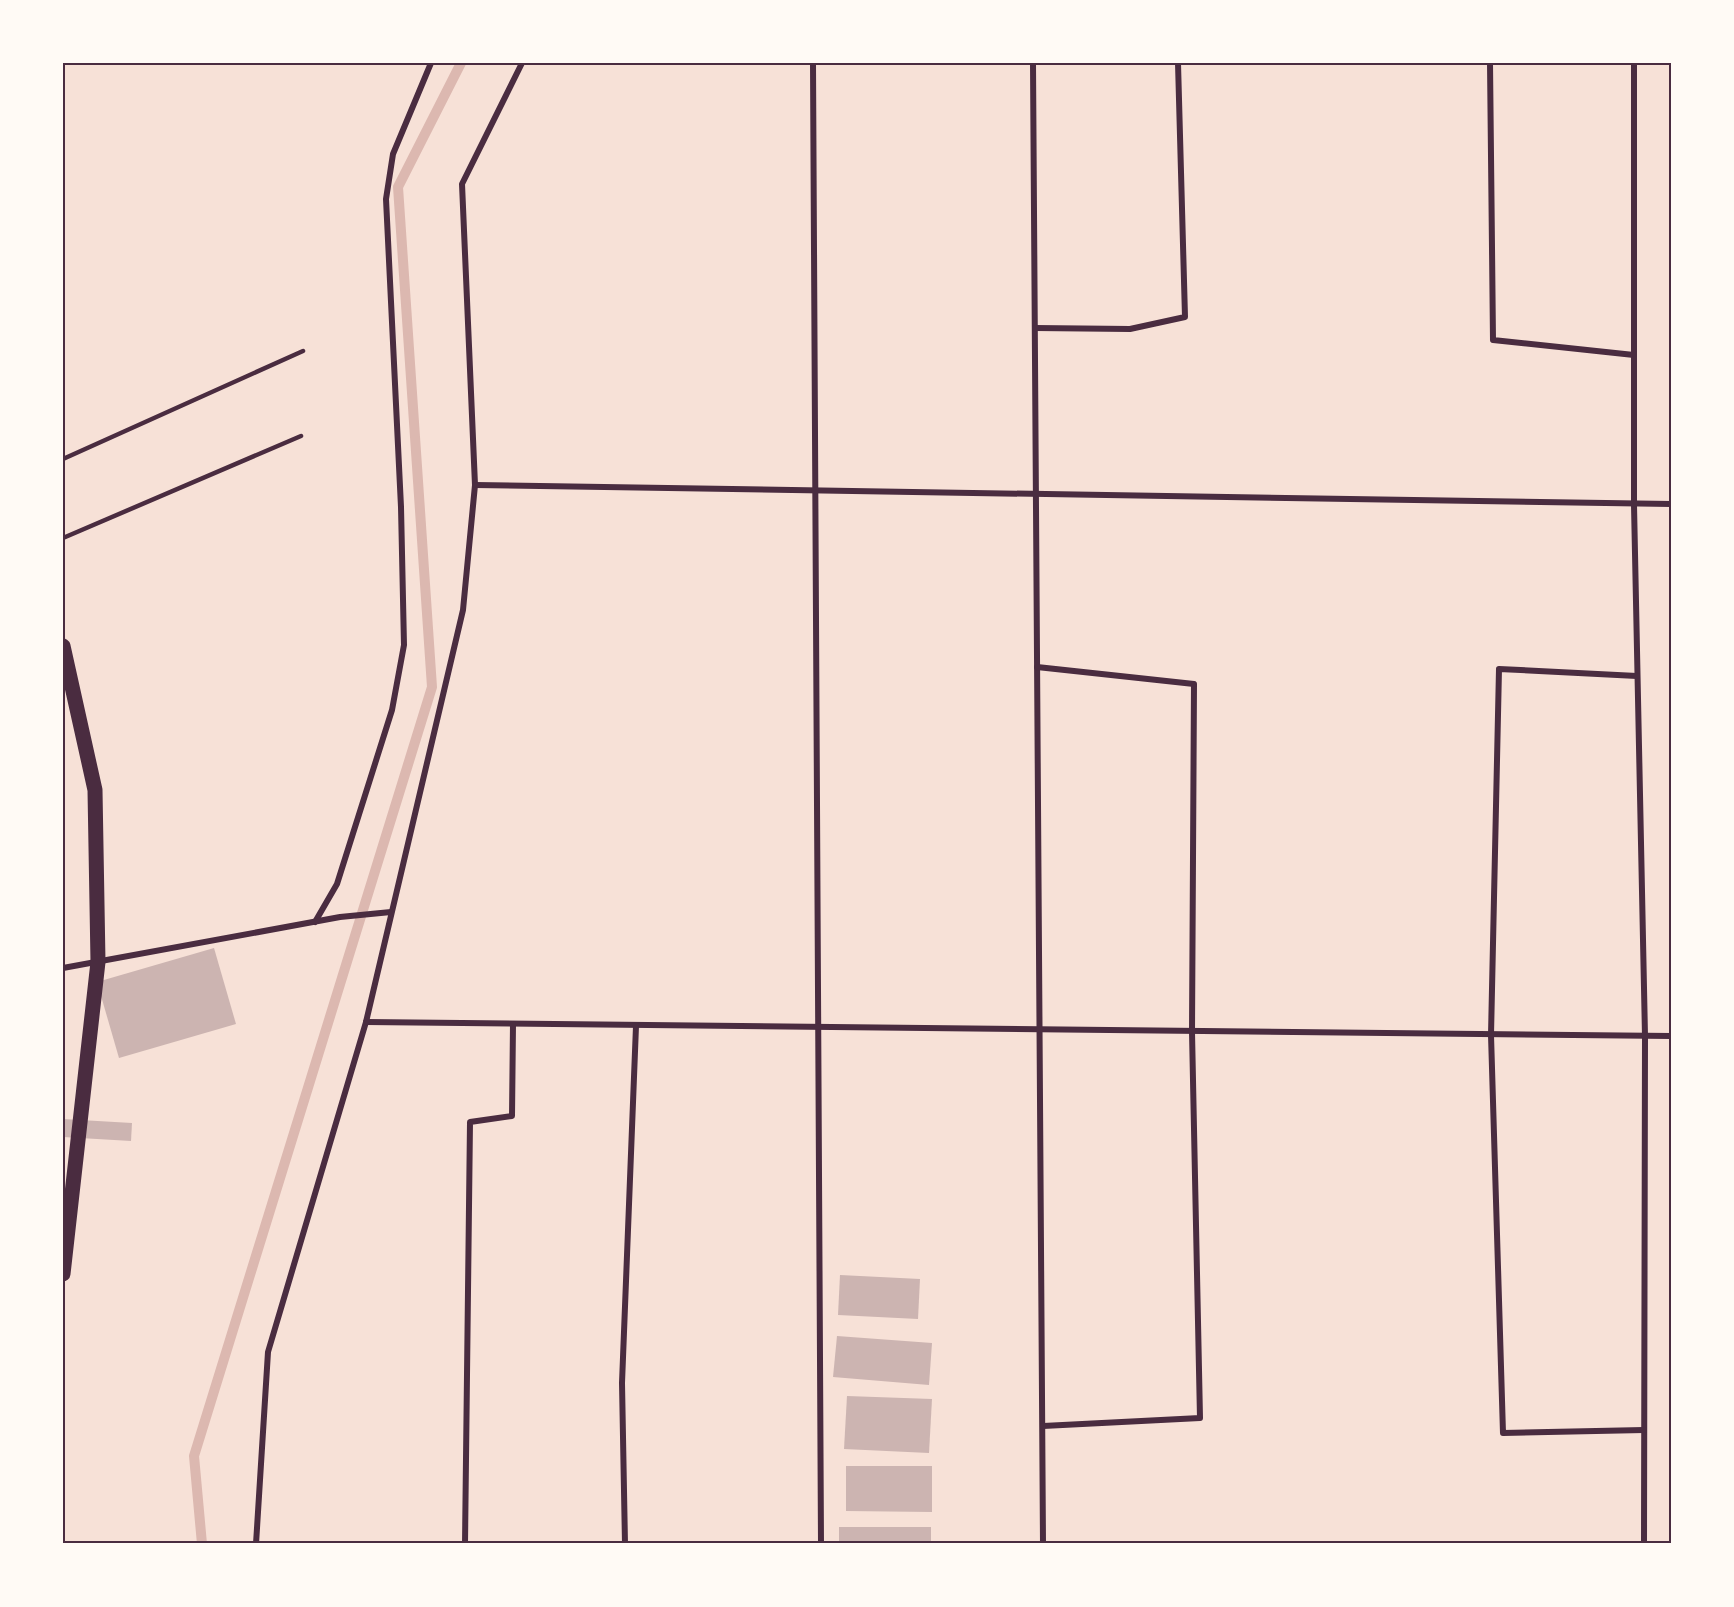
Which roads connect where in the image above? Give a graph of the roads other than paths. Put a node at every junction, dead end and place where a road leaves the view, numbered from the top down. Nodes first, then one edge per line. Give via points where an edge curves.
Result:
1 (430, 63) edge
2 (522, 63) edge
3 (813, 63) edge
4 (1033, 63) edge
5 (1178, 63) edge
6 (1490, 63) edge
7 (1635, 63) edge
8 (1035, 328) junction
9 (303, 351) dead end
10 (1634, 355) junction
11 (301, 436) dead end
12 (63, 459) edge
13 (475, 485) junction
14 (816, 492) junction
15 (1036, 495) junction
16 (1671, 504) edge
17 (1634, 505) junction
18 (63, 538) edge
19 (63, 646) edge
20 (1037, 667) junction
21 (1637, 676) junction
22 (391, 912) junction
23 (315, 922) junction
24 (98, 962) junction
25 (63, 968) edge
26 (366, 1022) junction
27 (513, 1024) junction
28 (636, 1026) junction
29 (819, 1029) junction
30 (1039, 1031) junction
31 (1192, 1032) junction
32 (1491, 1035) junction
33 (1645, 1036) junction
34 (1671, 1036) edge
35 (66, 1230) edge
36 (63, 1274) edge
37 (1042, 1426) junction
38 (1644, 1430) junction
39 (256, 1544) edge
40 (465, 1544) edge
41 (625, 1544) edge
42 (821, 1544) edge
43 (1044, 1544) edge
44 (1644, 1544) edge

1 - 23 street via 393,154 386,199 404,645 392,710 337,884
2 - 13 street via 462,184
3 - 14 street
4 - 8 street
5 - 8 street via 1185,317 1130,329
6 - 10 street via 1493,340
7 - 10 street
8 - 15 street
9 - 12 lane
10 - 17 street
11 - 18 lane
13 - 14 street
13 - 22 street via 463,610
14 - 15 street
14 - 29 street
15 - 17 street
15 - 20 street
16 - 17 street
17 - 21 street
19 - 24 main road via 95,790
20 - 30 street
20 - 31 street via 1194,684
21 - 32 street via 1499,669
21 - 33 street
22 - 23 street
22 - 26 street
23 - 24 street
24 - 25 street
24 - 35 main road
26 - 27 street
26 - 39 street via 268,1352
27 - 28 street
27 - 40 street via 513,1116 470,1122
28 - 29 street
28 - 41 street via 622,1383
29 - 30 street
29 - 42 street
30 - 31 street
30 - 37 street
31 - 32 street
31 - 37 street via 1200,1418
32 - 33 street
32 - 38 street via 1503,1433
33 - 34 street
33 - 38 street
35 - 36 main road
37 - 43 street
38 - 44 street

